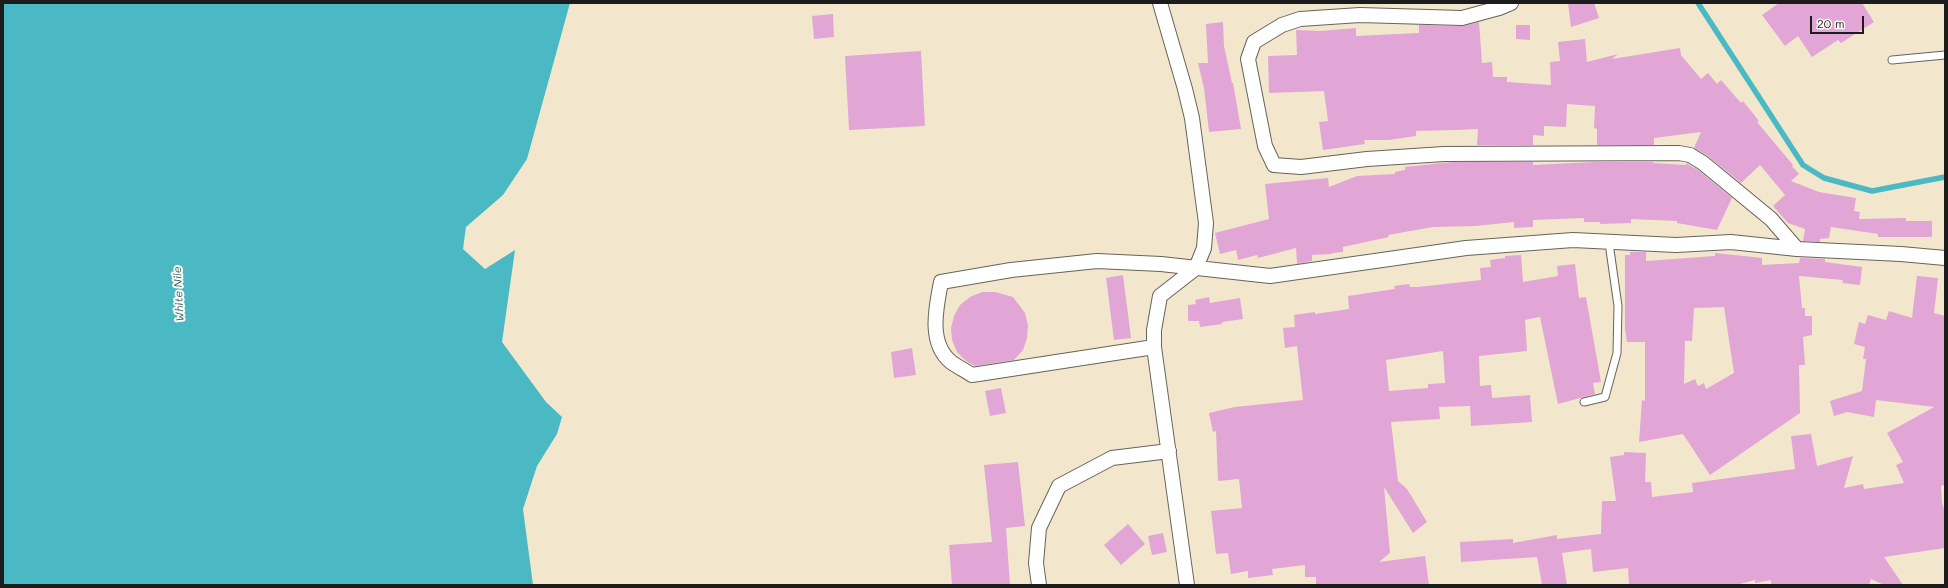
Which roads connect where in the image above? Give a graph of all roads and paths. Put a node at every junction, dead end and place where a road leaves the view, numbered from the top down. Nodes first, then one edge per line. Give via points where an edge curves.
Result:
1 (1160, 3) edge
2 (1512, 3) edge
3 (1945, 55) edge
4 (1892, 60) dead end
5 (1609, 243) junction
6 (1796, 249) junction
7 (1945, 258) edge
8 (1196, 268) junction
9 (1154, 347) junction
10 (1584, 402) dead end
11 (1169, 451) junction
12 (1040, 585) edge
13 (1187, 585) edge

1 - 8 street via 1190,111 1206,223 1204,248
2 - 6 street via 1462,18 1360,14 1300,19 1282,25 1254,42 1248,59 1265,146 1274,165 1301,167 1444,154 1678,153 1690,155 1704,163 1770,219
3 - 4 lane
5 - 6 street via 1676,245 1731,242
5 - 8 street via 1573,240 1466,248 1270,276
5 - 10 lane via 1618,306 1617,352 1605,397
6 - 7 street
8 - 9 street via 1160,296
8 - 9 street via 1097,261 1011,270 941,282 935,310 937,340 950,361 972,375
9 - 11 street
11 - 12 street via 1112,458 1059,486 1038,528 1036,563
11 - 13 street

